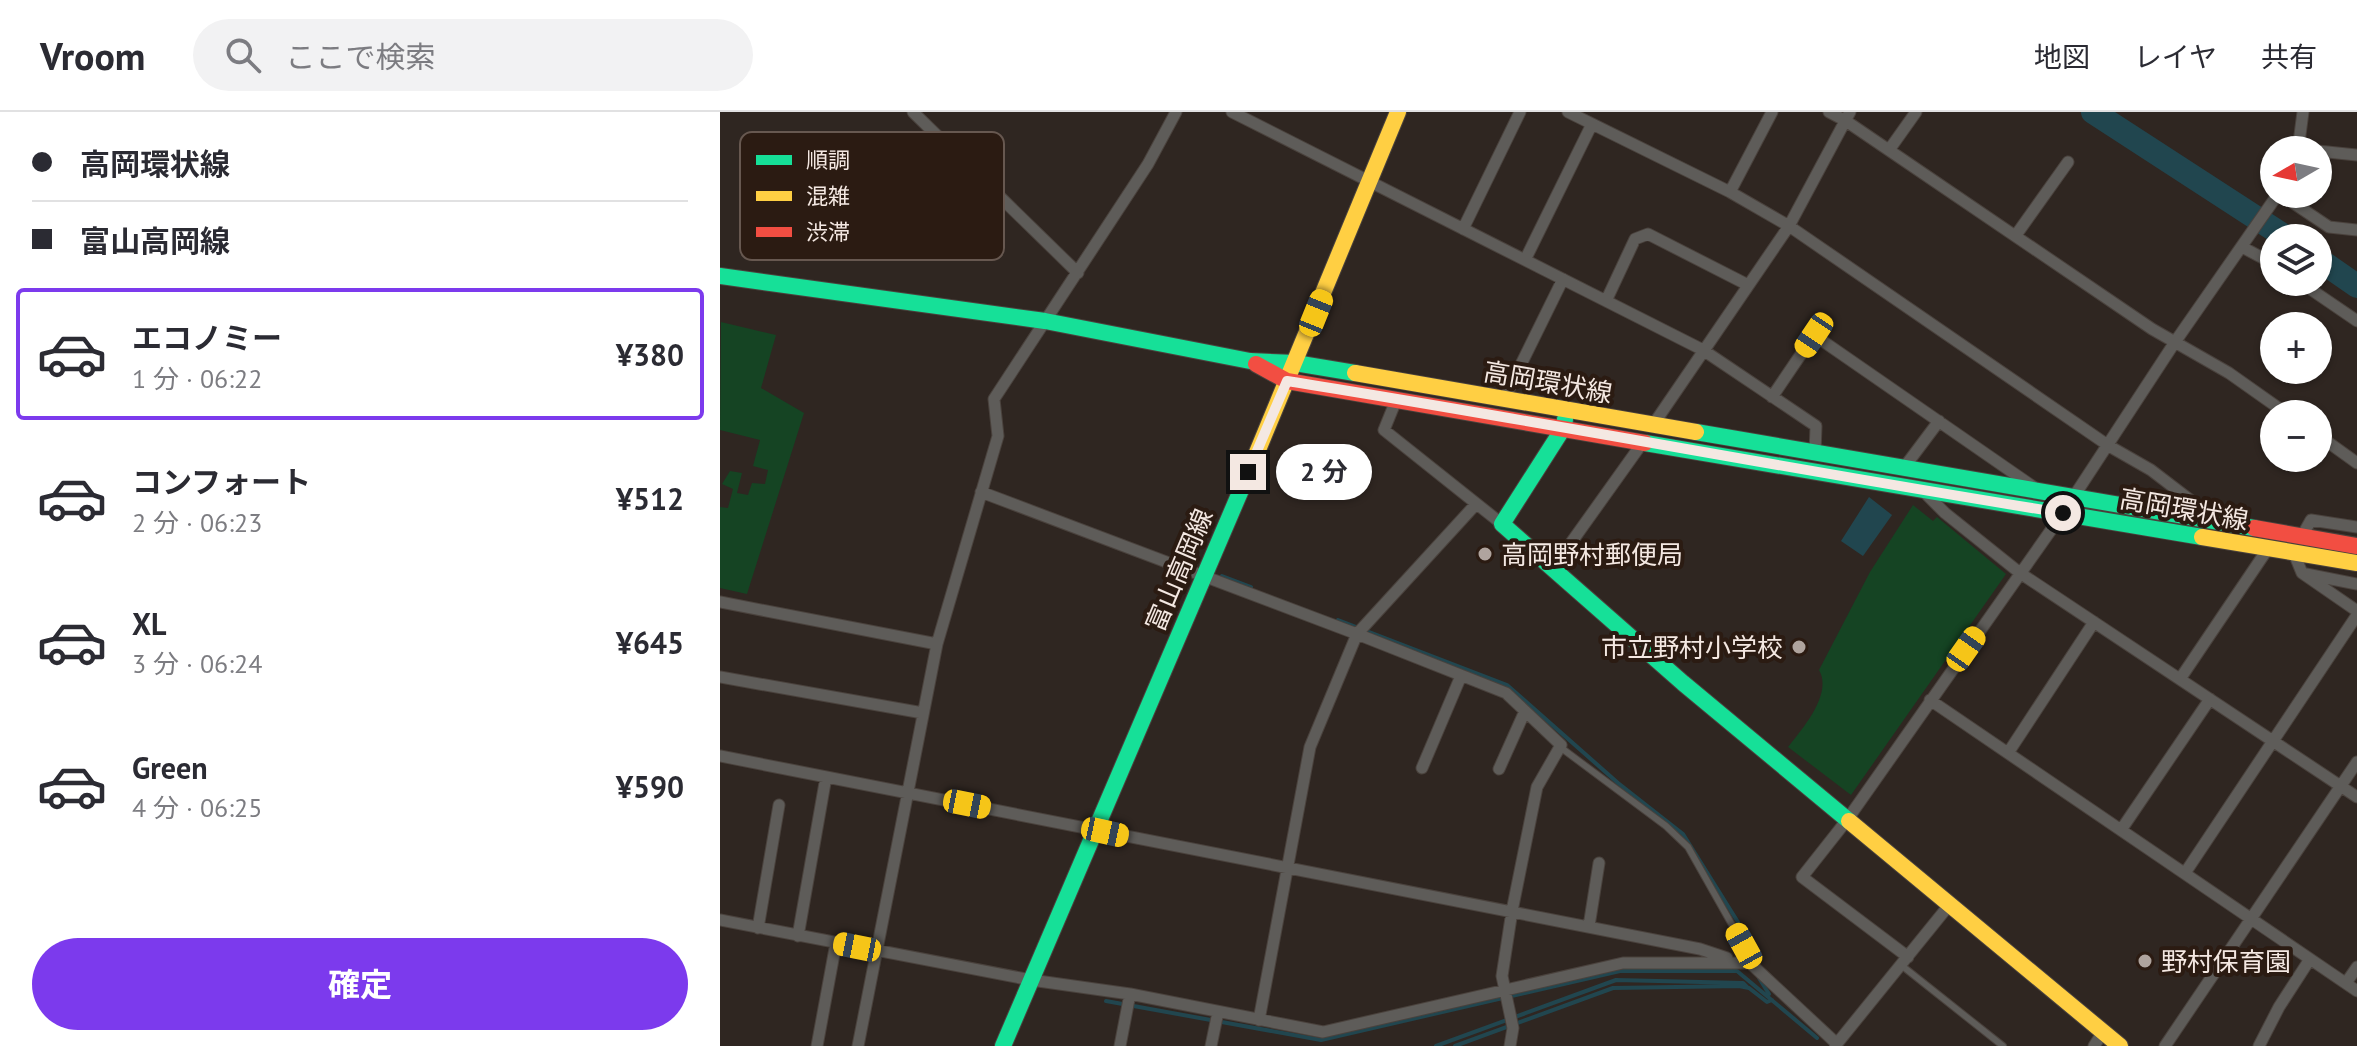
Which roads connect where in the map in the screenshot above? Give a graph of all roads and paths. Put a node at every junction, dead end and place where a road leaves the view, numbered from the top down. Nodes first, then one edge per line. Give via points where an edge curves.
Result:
1 (913, 112) edge
2 (1176, 112) edge
3 (1232, 112) edge
4 (1398, 112) edge
5 (1520, 112) edge
6 (1568, 112) edge
7 (1772, 112) edge
8 (1829, 112) edge
9 (1916, 112) edge
10 (2303, 112) edge
11 (1848, 116) edge
12 (1592, 124) junction
13 (933, 132) edge
14 (2300, 136) edge
15 (1889, 150) junction
16 (2332, 152) edge
17 (2357, 155) edge
18 (2068, 162) dead end
19 (1369, 181) junction
20 (1730, 192) junction
21 (1004, 201) edge
22 (2270, 208) edge
23 (2298, 208) edge
24 (1789, 226) junction
25 (1463, 229) junction
26 (2357, 230) edge
27 (2016, 235) junction
28 (2244, 244) junction
29 (2260, 255) edge
30 (1525, 260) junction
31 (1078, 273) junction
32 (720, 276) edge
33 (1563, 279) junction
34 (1748, 285) junction
35 (2320, 296) edge
36 (1606, 301) junction
37 (1045, 321) junction
38 (2357, 321) edge
39 (2175, 342) junction
40 (1703, 350) junction
41 (1250, 361) junction
42 (1295, 363) junction
43 (1287, 381) junction
44 (1772, 397) junction
45 (1397, 398) junction
46 (1504, 399) junction
47 (2267, 400) edge
48 (1565, 409) junction
49 (1939, 421) junction
50 (1653, 425) junction
51 (1564, 427) junction
52 (1643, 441) junction
53 (2332, 445) edge
54 (2109, 446) junction
55 (1815, 454) junction
56 (2357, 463) edge
57 (1903, 469) junction
58 (981, 492) junction
59 (1924, 492) junction
60 (2041, 492) junction
61 (2073, 498) junction
62 (1476, 504) junction
63 (2063, 513) junction
64 (2219, 522) junction
65 (1502, 524) junction
66 (2357, 527) edge
67 (2305, 545) junction
68 (2357, 546) edge
69 (2269, 547) junction
70 (2357, 563) edge
71 (1553, 568) junction
72 (2020, 573) junction
73 (2302, 573) junction
74 (1202, 577) junction
75 (2357, 584) edge
76 (720, 602) edge
77 (2357, 613) edge
78 (2094, 622) junction
79 (1359, 630) junction
80 (937, 644) junction
81 (1461, 676) junction
82 (720, 677) edge
83 (2180, 679) junction
84 (2210, 699) junction
85 (1930, 700) junction
86 (1525, 711) junction
87 (923, 713) junction
88 (2274, 741) junction
89 (1560, 747) junction
90 (2008, 753) junction
91 (720, 756) edge
92 (2357, 762) edge
93 (1422, 768) dead end
94 (1499, 769) dead end
95 (826, 777) junction
96 (2340, 786) junction
97 (909, 793) junction
98 (2357, 797) edge
99 (779, 805) dead end
100 (1847, 820) junction
101 (1094, 830) junction
102 (2121, 830) junction
103 (1599, 863) dead end
104 (1287, 868) junction
105 (2185, 873) junction
106 (1950, 904) junction
107 (1512, 911) junction
108 (2250, 919) junction
109 (720, 920) edge
110 (1589, 926) junction
111 (758, 928) junction
112 (798, 936) junction
113 (836, 943) junction
114 (878, 951) junction
115 (2310, 959) junction
116 (1736, 961) junction
117 (1904, 961) junction
118 (1750, 963) junction
119 (2357, 967) edge
120 (1031, 980) junction
121 (2346, 983) junction
122 (2357, 991) edge
123 (1505, 995) junction
124 (1129, 1000) junction
125 (1218, 1012) junction
126 (1259, 1020) junction
127 (2098, 1039) edge
128 (1836, 1045) edge
129 (817, 1046) edge
130 (858, 1046) edge
131 (1003, 1046) edge
132 (1120, 1046) edge
133 (1211, 1046) edge
134 (1510, 1046) edge
135 (2003, 1046) edge
136 (2120, 1046) edge
137 (2165, 1046) edge
138 (2259, 1046) edge

1 - 13 street
2 - 31 street
3 - 19 street
4 - 19 main road, 富山高岡線
5 - 25 street
6 - 12 street
7 - 20 street
8 - 11 street
9 - 15 street
10 - 14 street
11 - 15 street
11 - 24 street
12 - 20 street
12 - 30 street
15 - 27 street
16 - 17 street
18 - 27 street
19 - 25 street
19 - 42 main road, 富山高岡線
20 - 24 street
21 - 31 street
22 - 28 street
23 - 26 street via 2329,227
24 - 34 street
24 - 54 street
25 - 30 street
27 - 39 street
28 - 29 street
28 - 39 street
30 - 33 street
31 - 37 street
32 - 37 main road, 高岡環状線
33 - 36 street
33 - 46 street
34 - 36 street via 1648,234 1635,239
34 - 40 street
35 - 38 street
36 - 40 street
37 - 41 main road, 高岡環状線
37 - 58 street via 994,399 998,436
39 - 47 street
39 - 54 street
40 - 44 street
40 - 50 street
41 - 42 main road, 高岡環状線
41 - 43 main road, 高岡環状線
42 - 43 main road, 富山高岡線
42 - 46 main road, 高岡環状線
43 - 45 main road, 高岡環状線
43 - 74 main road, 富山高岡線
44 - 49 street via 1814,335
44 - 55 street via 1816,426
45 - 51 main road, 高岡環状線
45 - 62 street via 1384,430
46 - 48 main road, 高岡環状線
48 - 50 main road, 高岡環状線
48 - 51 main road
49 - 57 street
49 - 60 street
50 - 55 main road, 高岡環状線
51 - 52 main road, 高岡環状線
51 - 65 main road
52 - 59 main road, 高岡環状線
52 - 71 street
53 - 56 street
54 - 61 street
54 - 64 street via 2151,470
55 - 57 main road, 高岡環状線
57 - 60 main road, 高岡環状線
58 - 74 street
58 - 80 street
59 - 63 main road, 高岡環状線
59 - 72 street
60 - 61 main road, 高岡環状線
61 - 63 street
61 - 64 main road, 高岡環状線
62 - 65 street
62 - 79 street
63 - 69 main road, 高岡環状線
63 - 72 street
64 - 67 main road, 高岡環状線
65 - 71 main road
66 - 67 street via 2311,520
67 - 68 main road, 高岡環状線
67 - 69 main road, 高岡環状線
67 - 70 main road, 高岡環状線
67 - 73 street
69 - 83 street
71 - 100 main road via 1637,633
72 - 78 street
72 - 85 street
73 - 75 street
73 - 77 street
74 - 79 street
74 - 101 main road, 富山高岡線
76 - 80 street
77 - 88 street
78 - 83 street
78 - 90 street
79 - 81 street
79 - 104 street via 1310,747
80 - 87 street
81 - 86 street via 1506,693
81 - 93 street
82 - 87 street
83 - 84 street
84 - 88 street
84 - 102 street
85 - 90 street
85 - 100 street
86 - 89 street
86 - 94 street
87 - 97 street
88 - 96 street
88 - 105 street
89 - 107 street via 1537,787
89 - 118 lane via 1688,847
90 - 102 street
91 - 95 street
92 - 96 street
95 - 97 street
95 - 112 street
96 - 98 street
96 - 108 street
97 - 101 street
97 - 114 street
99 - 111 street
100 - 106 main road
100 - 117 street via 1802,877
101 - 104 street
101 - 120 main road, 富山高岡線
102 - 105 street
103 - 110 street
104 - 107 street
104 - 126 street
105 - 108 street
106 - 117 street
106 - 127 main road
107 - 110 street
107 - 123 street via 1502,976
108 - 115 street
108 - 137 street
109 - 111 street
110 - 116 street
111 - 112 street
112 - 113 street
113 - 114 street
113 - 129 street
114 - 120 street
114 - 130 street
115 - 121 street
115 - 138 street
116 - 118 street
116 - 123 street via 1623,963
117 - 128 street
117 - 135 lane
118 - 128 street
119 - 121 street
120 - 124 street
120 - 131 main road, 富山高岡線
121 - 122 street
123 - 126 street via 1323,1032
123 - 134 street via 1513,1028
124 - 125 street
124 - 132 street
125 - 126 street
125 - 133 street
127 - 136 main road

